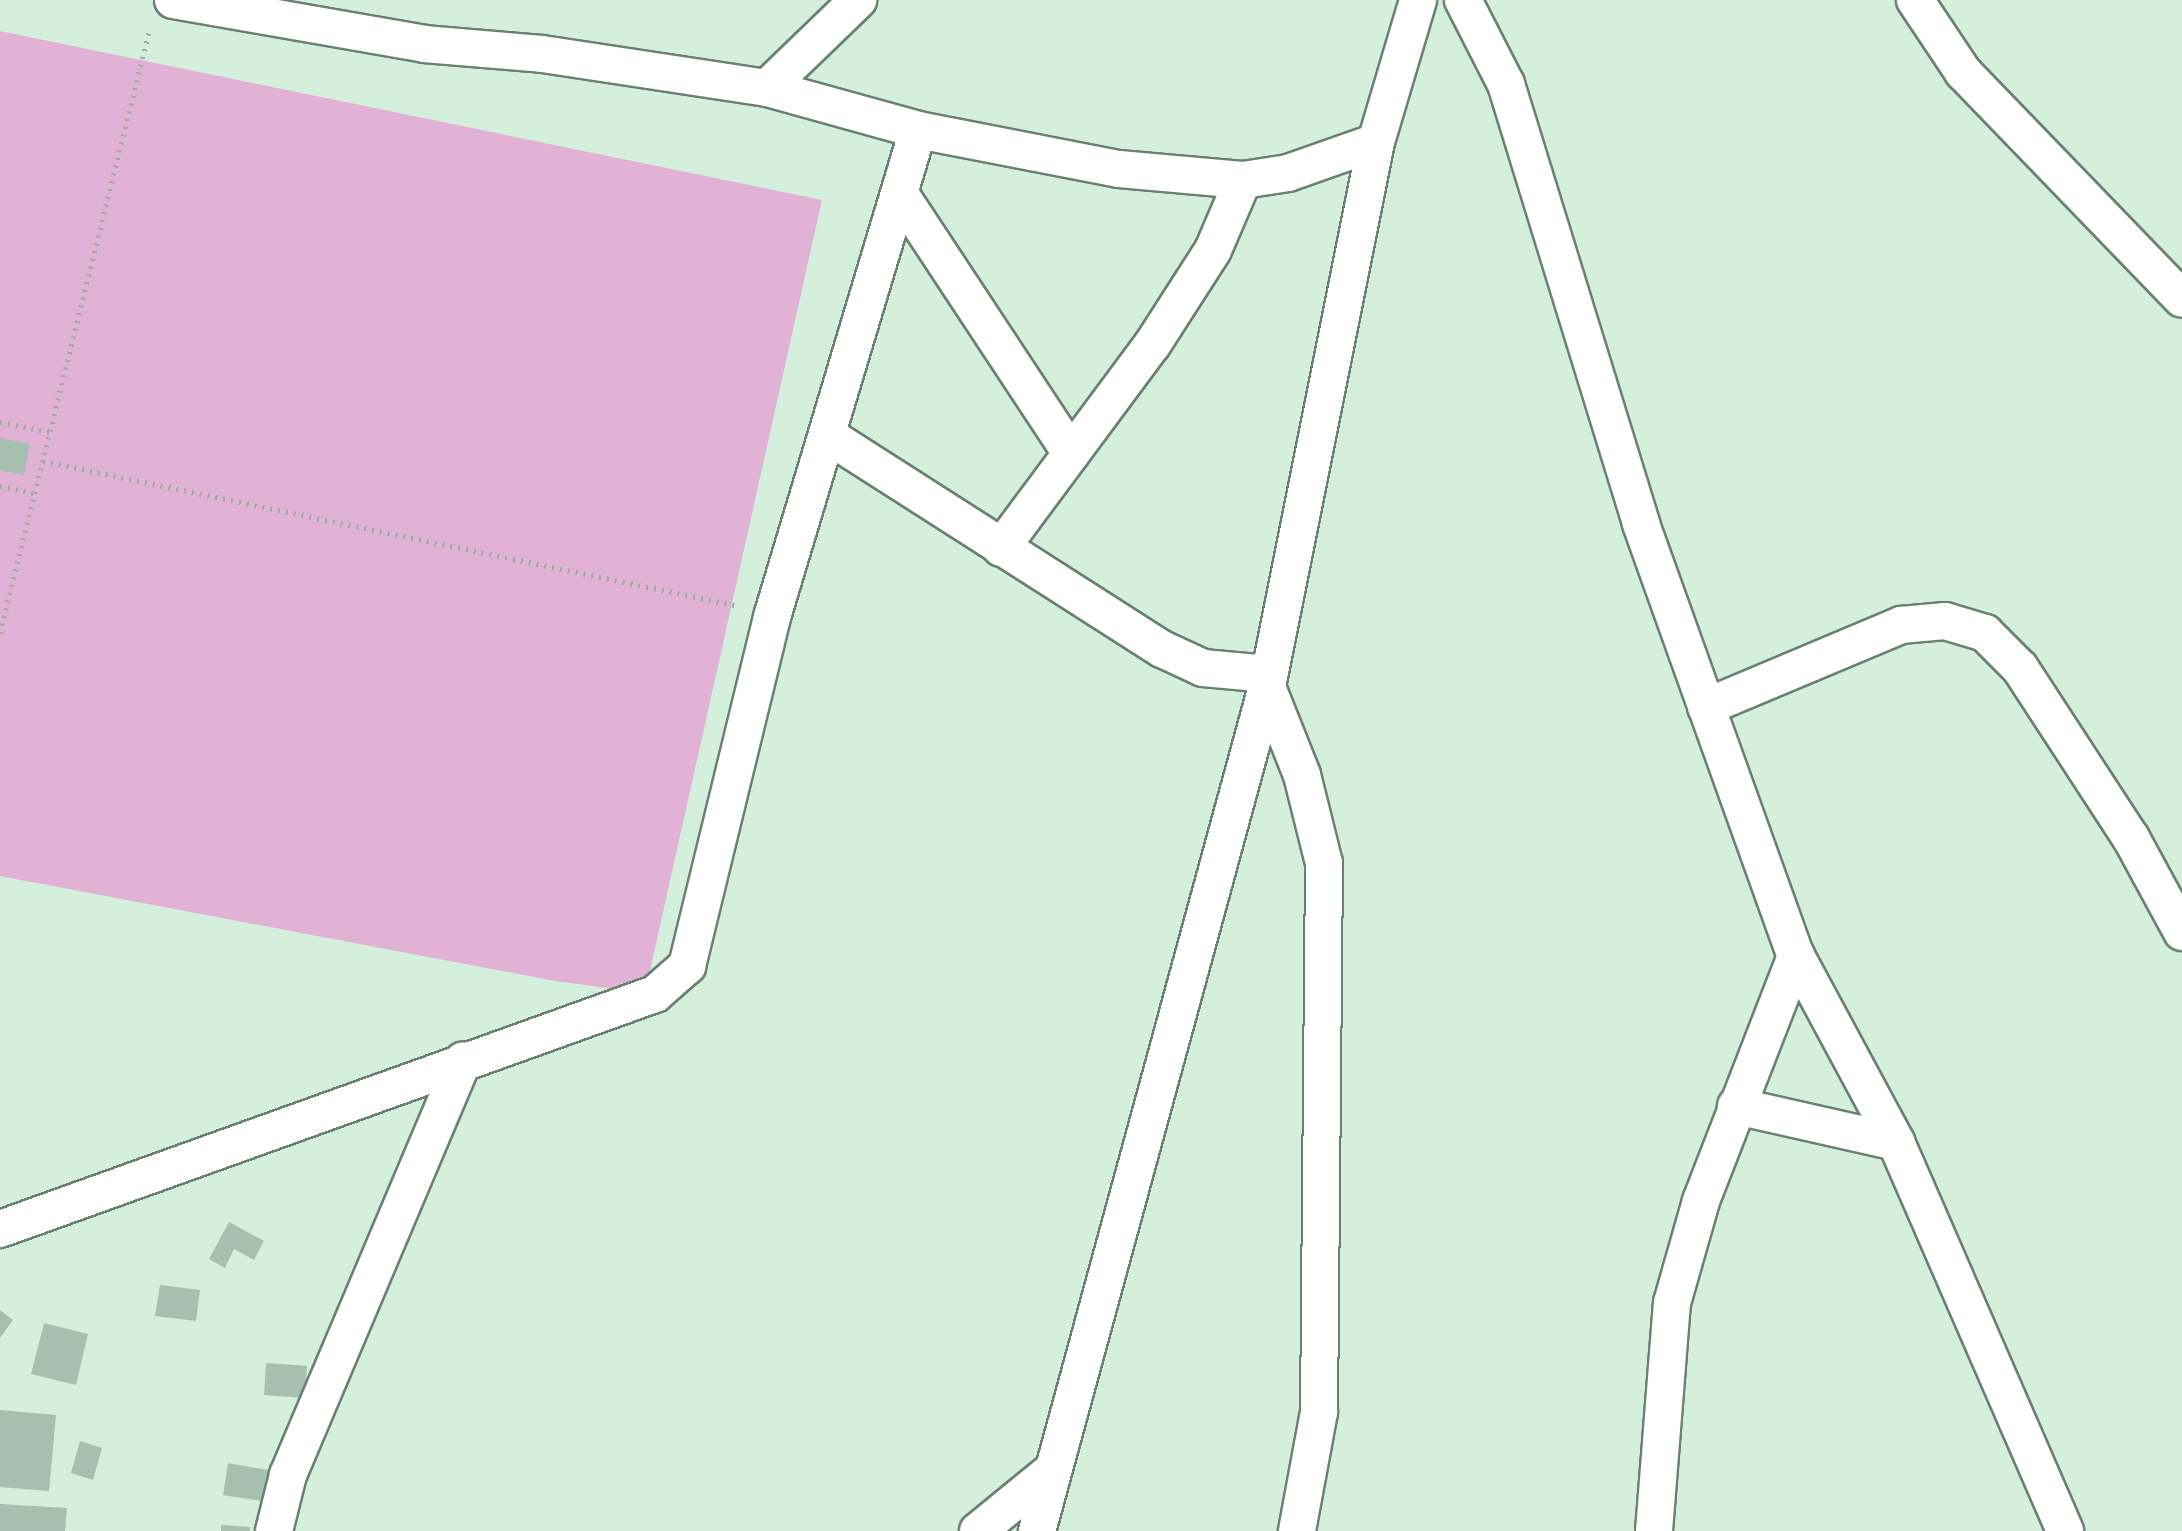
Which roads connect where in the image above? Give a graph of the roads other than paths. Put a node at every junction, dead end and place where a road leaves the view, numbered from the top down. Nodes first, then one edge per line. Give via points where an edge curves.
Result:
1 (858, 0) edge
2 (1418, 0) edge
3 (1463, 0) edge
4 (1915, 0) edge
5 (163, 8) edge
6 (767, 88) junction
7 (918, 130) junction
8 (1376, 142) junction
9 (1243, 180) junction
10 (902, 197) junction
11 (2182, 299) edge
12 (827, 435) junction
13 (1071, 453) junction
14 (1001, 548) junction
15 (1268, 680) junction
16 (1706, 707) junction
17 (2182, 932) edge
18 (1796, 956) junction
19 (463, 1060) junction
20 (1736, 1106) junction
21 (1896, 1142) junction
22 (0, 1229) edge
23 (1049, 1473) junction
24 (274, 1531) edge
25 (978, 1531) edge
26 (1037, 1531) edge
27 (1297, 1531) edge
28 (1654, 1531) edge
29 (2065, 1531) edge

1 - 6 street
2 - 8 street
3 - 16 street via 1506,84 1641,524
4 - 11 street via 1963,72
5 - 6 street via 424,44 542,54
6 - 7 street
7 - 9 street via 1119,169
7 - 10 street
8 - 9 street via 1288,173
8 - 15 street
9 - 13 street via 1213,250 1152,345
10 - 12 street
10 - 13 street
12 - 14 street
12 - 19 street via 772,617 687,966 655,994
13 - 14 street
14 - 15 street via 1162,649 1203,668
15 - 23 street
15 - 27 street via 1302,775 1324,863 1319,1412
16 - 17 street via 1901,625 1945,621 1985,633 2020,668 2131,838
16 - 18 street
18 - 20 street
18 - 21 street
19 - 22 street
19 - 24 street via 288,1475
20 - 21 street
20 - 28 street via 1672,1303
21 - 29 street
23 - 25 street
23 - 26 street

